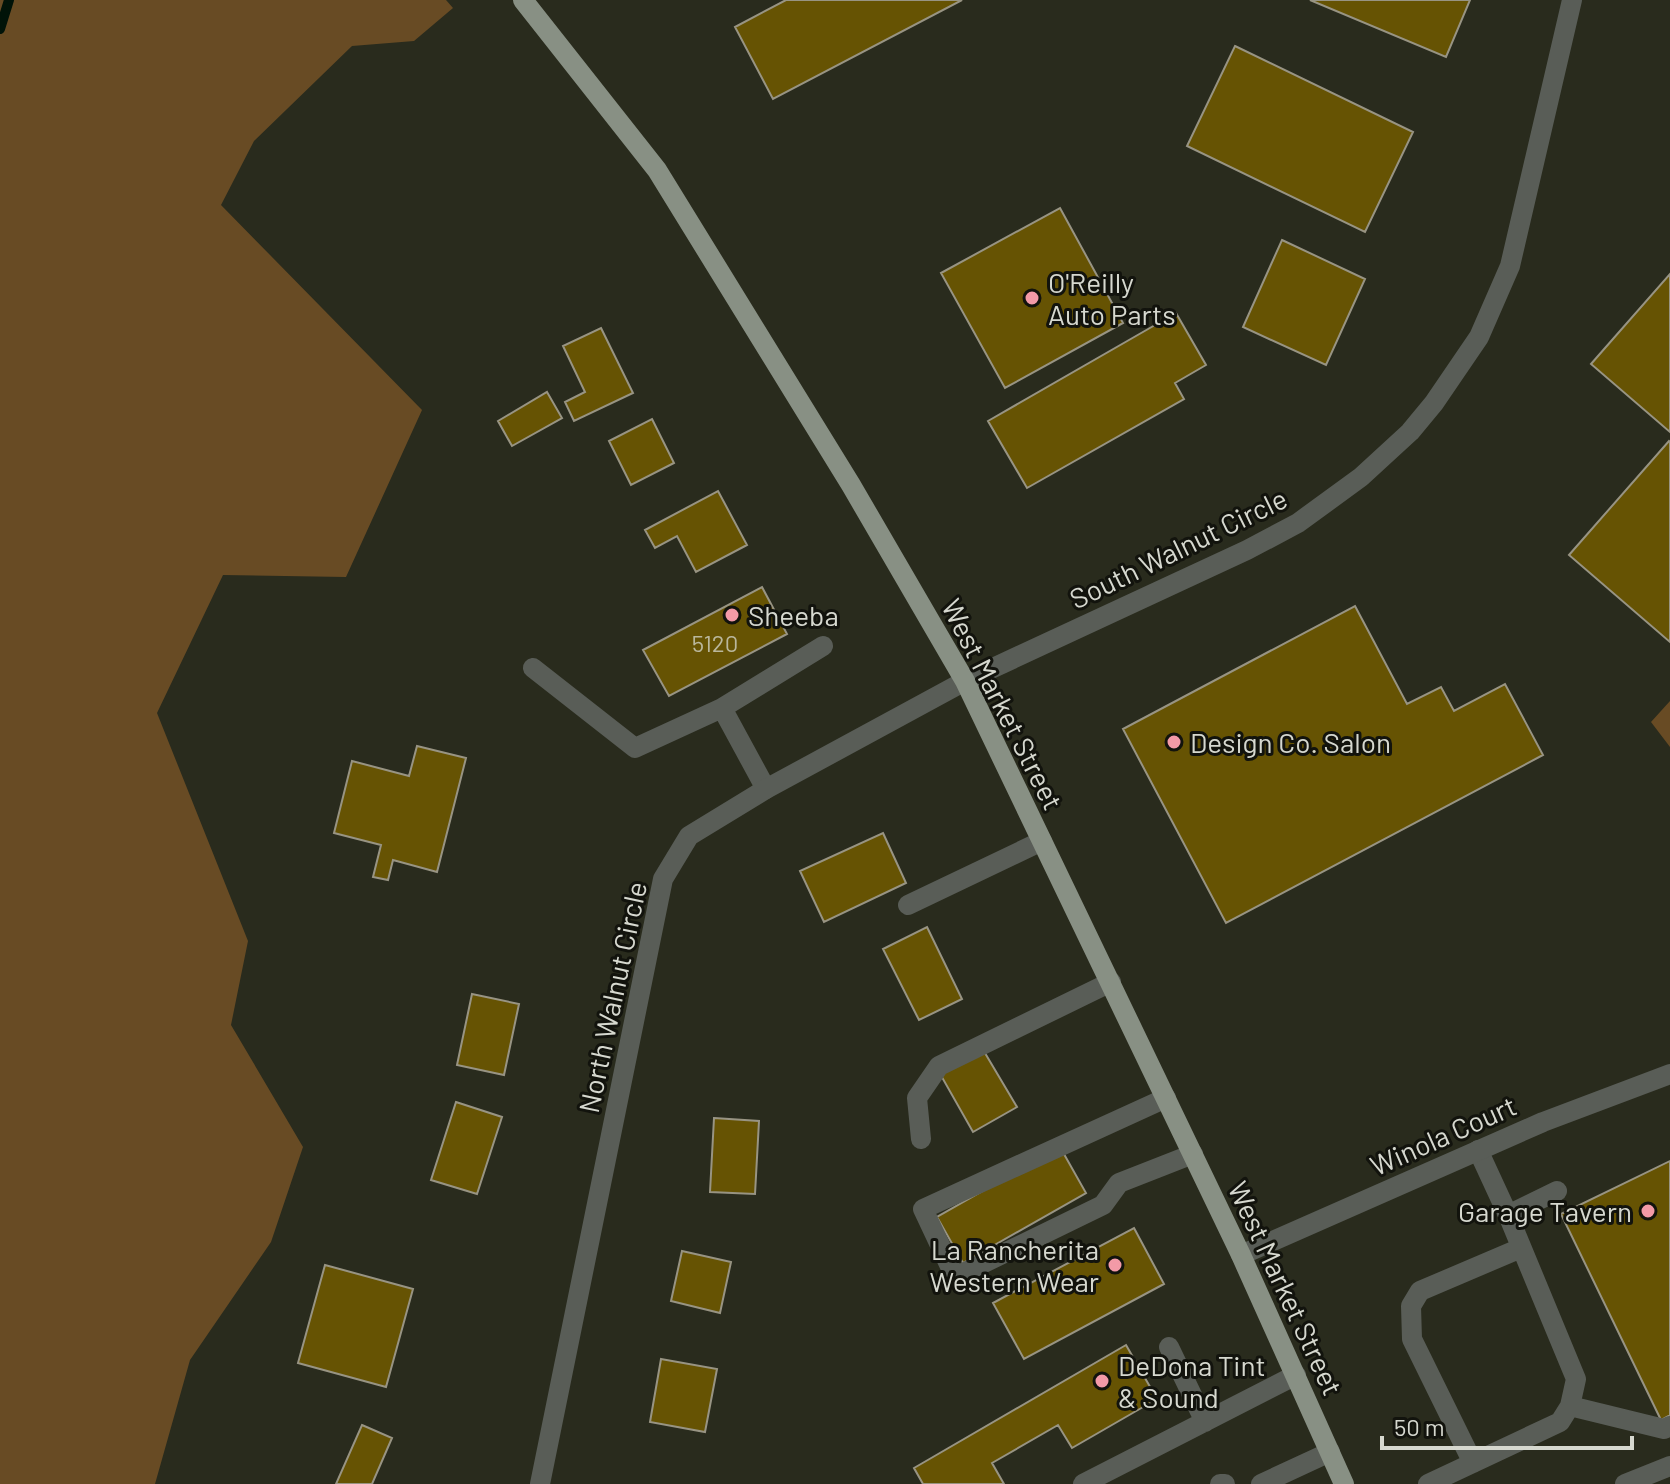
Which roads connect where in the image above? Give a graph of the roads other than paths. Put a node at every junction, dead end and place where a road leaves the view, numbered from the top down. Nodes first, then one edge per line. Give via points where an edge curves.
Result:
1 (523, 0) edge
2 (1572, 0) edge
3 (823, 646) dead end
4 (533, 668) dead end
5 (965, 681) junction
6 (722, 708) junction
7 (766, 789) junction
8 (1042, 841) junction
9 (908, 905) dead end
10 (1111, 982) junction
11 (1670, 1074) edge
12 (1166, 1098) junction
13 (921, 1139) dead end
14 (1478, 1150) junction
15 (1193, 1154) junction
16 (1557, 1191) dead end
17 (1508, 1215) junction
18 (1521, 1248) junction
19 (1241, 1255) junction
20 (1169, 1347) dead end
21 (1296, 1375) junction
22 (1570, 1406) junction
23 (1205, 1422) junction
24 (1670, 1426) edge
25 (1330, 1452) junction
26 (1473, 1463) junction
27 (1670, 1466) edge
28 (540, 1484) edge
29 (1083, 1484) edge
30 (1261, 1484) edge
31 (1344, 1484) edge
32 (1428, 1484) edge
33 (1625, 1484) edge

1 - 5 main road, West Market Street via 657,170
2 - 5 street, South Walnut Circle via 1510,266 1479,337 1410,432 1361,477 1298,523
3 - 6 street
4 - 6 street via 635,748
5 - 7 street, North Walnut Circle
5 - 8 main road, West Market Street
6 - 7 street
7 - 28 street, North Walnut Circle via 689,836 663,879
8 - 9 street
8 - 10 main road, West Market Street
10 - 12 main road, West Market Street
10 - 13 street via 939,1066 917,1098
11 - 14 street, Winola Court
12 - 15 main road, West Market Street
12 - 15 street via 923,1209 955,1277 1103,1205 1119,1183
14 - 17 street
14 - 19 street, Winola Court
15 - 19 main road, West Market Street
16 - 17 street
17 - 18 street
18 - 22 street via 1576,1379
18 - 26 street via 1420,1291 1411,1306 1412,1339
19 - 21 main road, West Market Street
20 - 23 street
21 - 23 street
21 - 25 main road, West Market Street
22 - 24 street via 1664,1429
22 - 26 street via 1560,1422
23 - 29 street
25 - 30 street
25 - 31 main road, West Market Street
26 - 32 street
27 - 33 street

